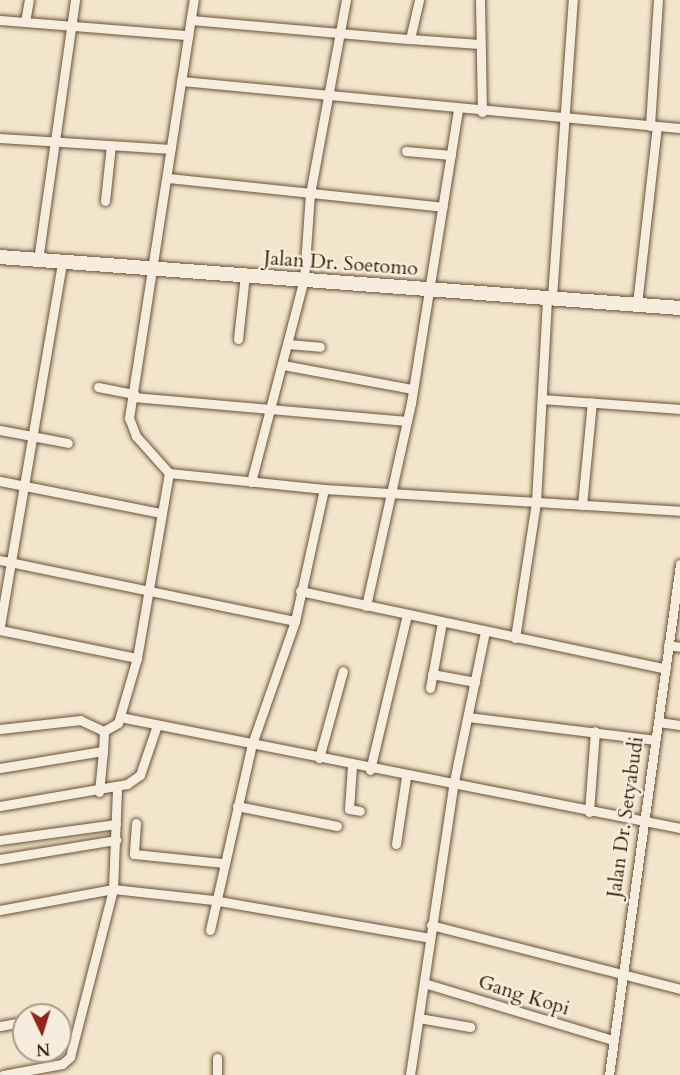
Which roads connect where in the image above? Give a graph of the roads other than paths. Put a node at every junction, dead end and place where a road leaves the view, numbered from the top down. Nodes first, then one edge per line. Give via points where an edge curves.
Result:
1 (29, 0) edge
2 (75, 0) edge
3 (194, 0) edge
4 (346, 0) edge
5 (419, 0) edge
6 (480, 0) edge
7 (573, 0) edge
8 (658, 0) edge
9 (0, 20) edge
10 (191, 20) junction
11 (25, 22) junction
12 (71, 24) junction
13 (188, 34) junction
14 (341, 34) junction
15 (410, 39) junction
16 (479, 44) junction
17 (181, 81) junction
18 (328, 96) junction
19 (458, 110) junction
20 (482, 112) junction
21 (564, 121) junction
22 (653, 127) junction
23 (680, 128) edge
24 (0, 138) edge
25 (55, 142) junction
26 (111, 146) junction
27 (171, 149) junction
28 (406, 151) dead end
29 (451, 154) junction
30 (168, 178) junction
31 (310, 194) junction
32 (105, 201) dead end
33 (442, 207) junction
34 (0, 257) edge
35 (38, 260) junction
36 (62, 263) junction
37 (154, 267) junction
38 (245, 275) junction
39 (304, 279) junction
40 (428, 289) junction
41 (550, 297) junction
42 (638, 304) junction
43 (680, 308) edge
44 (238, 339) dead end
45 (288, 344) junction
46 (320, 347) dead end
47 (283, 365) junction
48 (98, 387) dead end
49 (413, 389) junction
50 (133, 396) junction
51 (542, 399) junction
52 (592, 402) junction
53 (269, 408) junction
54 (680, 409) edge
55 (407, 421) junction
56 (0, 430) edge
57 (32, 435) junction
58 (68, 443) dead end
59 (169, 473) junction
60 (0, 481) edge
61 (250, 482) junction
62 (25, 484) junction
63 (324, 489) junction
64 (393, 493) junction
65 (536, 502) junction
66 (582, 505) junction
67 (680, 511) edge
68 (160, 513) junction
69 (0, 560) edge
70 (11, 562) junction
71 (680, 564) edge
72 (300, 591) junction
73 (149, 594) junction
74 (366, 606) junction
75 (406, 615) junction
76 (295, 621) junction
77 (441, 622) junction
78 (0, 628) edge
79 (485, 631) junction
80 (515, 638) junction
81 (668, 645) junction
82 (680, 647) edge
83 (137, 658) junction
84 (666, 669) junction
85 (343, 671) dead end
86 (432, 674) junction
87 (475, 682) junction
88 (430, 688) dead end
89 (120, 717) junction
90 (468, 717) junction
91 (658, 722) junction
92 (680, 725) edge
93 (156, 728) junction
94 (0, 729) edge
95 (104, 731) junction
96 (595, 731) junction
97 (654, 740) junction
98 (252, 744) junction
99 (103, 751) junction
100 (319, 758) junction
101 (352, 766) junction
102 (0, 768) edge
103 (370, 770) junction
104 (406, 777) junction
105 (453, 786) junction
106 (117, 789) junction
107 (99, 792) junction
108 (0, 806) edge
109 (237, 806) junction
110 (360, 811) dead end
111 (589, 812) junction
112 (641, 822) junction
113 (136, 823) dead end
114 (116, 824) junction
115 (337, 826) dead end
116 (680, 828) edge
117 (0, 840) edge
118 (116, 840) junction
119 (396, 844) dead end
120 (0, 859) edge
121 (222, 863) junction
122 (113, 889) junction
123 (213, 900) junction
124 (0, 910) edge
125 (431, 925) junction
126 (210, 930) dead end
127 (430, 938) junction
128 (621, 976) junction
129 (424, 983) junction
130 (680, 989) edge
131 (419, 1018) junction
132 (470, 1027) dead end
133 (613, 1040) junction
134 (217, 1058) dead end
135 (3, 1075) edge
136 (217, 1075) edge
137 (410, 1075) edge
138 (609, 1075) edge

1 - 11 street
2 - 12 street
3 - 10 street
4 - 14 street
5 - 15 street
6 - 16 street
7 - 21 street
8 - 22 street
9 - 11 street
10 - 13 street
10 - 14 street
11 - 12 street
12 - 13 street
12 - 25 street
13 - 17 street
14 - 15 street
14 - 18 street
15 - 16 street
16 - 20 street
17 - 18 street
17 - 27 street
18 - 19 street
18 - 31 street
19 - 20 street
19 - 29 street
20 - 21 street
21 - 22 street
21 - 41 street
22 - 23 street
22 - 42 street
24 - 25 street
25 - 26 street
25 - 35 street
26 - 27 street
26 - 32 street
27 - 30 street
28 - 29 street
29 - 33 street
30 - 31 street
30 - 37 street
31 - 33 street
31 - 39 street
33 - 40 street
34 - 35 street, Jalan Dr. Soetomo
35 - 36 street, Jalan Dr. Soetomo
36 - 37 street, Jalan Dr. Soetomo
36 - 57 street
37 - 38 street, Jalan Dr. Soetomo
37 - 50 street
38 - 39 street, Jalan Dr. Soetomo
38 - 44 street
39 - 40 street, Jalan Dr. Soetomo
39 - 45 street
40 - 41 street, Jalan Dr. Soetomo
40 - 49 street
41 - 42 street, Jalan Dr. Soetomo
41 - 51 street
42 - 43 street, Jalan Dr. Soetomo
45 - 46 street
45 - 47 street
47 - 49 street
47 - 53 street
48 - 50 street
49 - 55 street
50 - 53 street
50 - 59 street via 131,427
51 - 52 street
51 - 65 street
52 - 54 street
52 - 66 street
53 - 55 street
53 - 61 street
55 - 64 street
56 - 57 street
57 - 58 street
57 - 62 street
59 - 61 street
59 - 68 street
60 - 62 street
61 - 63 street
62 - 68 street
62 - 70 street
63 - 64 street
63 - 72 street
64 - 65 street
64 - 74 street
65 - 66 street
65 - 80 street
66 - 67 street
68 - 73 street
69 - 70 street
70 - 73 street
70 - 78 street
71 - 81 street, Jalan Dr. Setyabudi
72 - 74 street
72 - 76 street
73 - 76 street
73 - 83 street
74 - 75 street
75 - 77 street
75 - 103 street
76 - 98 street
77 - 79 street
77 - 86 street
78 - 83 street
79 - 80 street
79 - 87 street
80 - 84 street
81 - 82 street
81 - 84 street, Jalan Dr. Setyabudi
83 - 89 street
84 - 91 street, Jalan Dr. Setyabudi
85 - 100 street
86 - 87 street
86 - 88 street
87 - 90 street
89 - 93 street
89 - 95 street
90 - 96 street
90 - 105 street
91 - 92 street
91 - 97 street, Jalan Dr. Setyabudi
93 - 98 street
93 - 106 street via 140,775
94 - 95 street via 80,720
95 - 99 street
96 - 97 street
96 - 111 street
97 - 112 street, Jalan Dr. Setyabudi
98 - 100 street
98 - 109 street
99 - 102 street
99 - 107 street
100 - 101 street
101 - 103 street
101 - 110 street via 348,808
103 - 104 street
104 - 105 street
104 - 119 street
105 - 111 street
105 - 125 street
106 - 107 street
106 - 114 street
107 - 108 street
109 - 115 street
109 - 121 street
111 - 112 street
112 - 116 street
112 - 128 street, Jalan Dr. Setyabudi
113 - 121 street via 134,854
114 - 117 street
114 - 118 street
118 - 120 street
118 - 122 street
121 - 123 street
122 - 123 street
122 - 124 street
122 - 135 street via 67,1061
123 - 126 street
123 - 127 street
125 - 127 street
125 - 128 street
127 - 129 street
128 - 130 street
128 - 133 street, Jalan Dr. Setyabudi
129 - 131 street
129 - 133 street, Gang Kopi
131 - 132 street
131 - 137 street
133 - 138 street, Jalan Dr. Setyabudi
134 - 136 street

